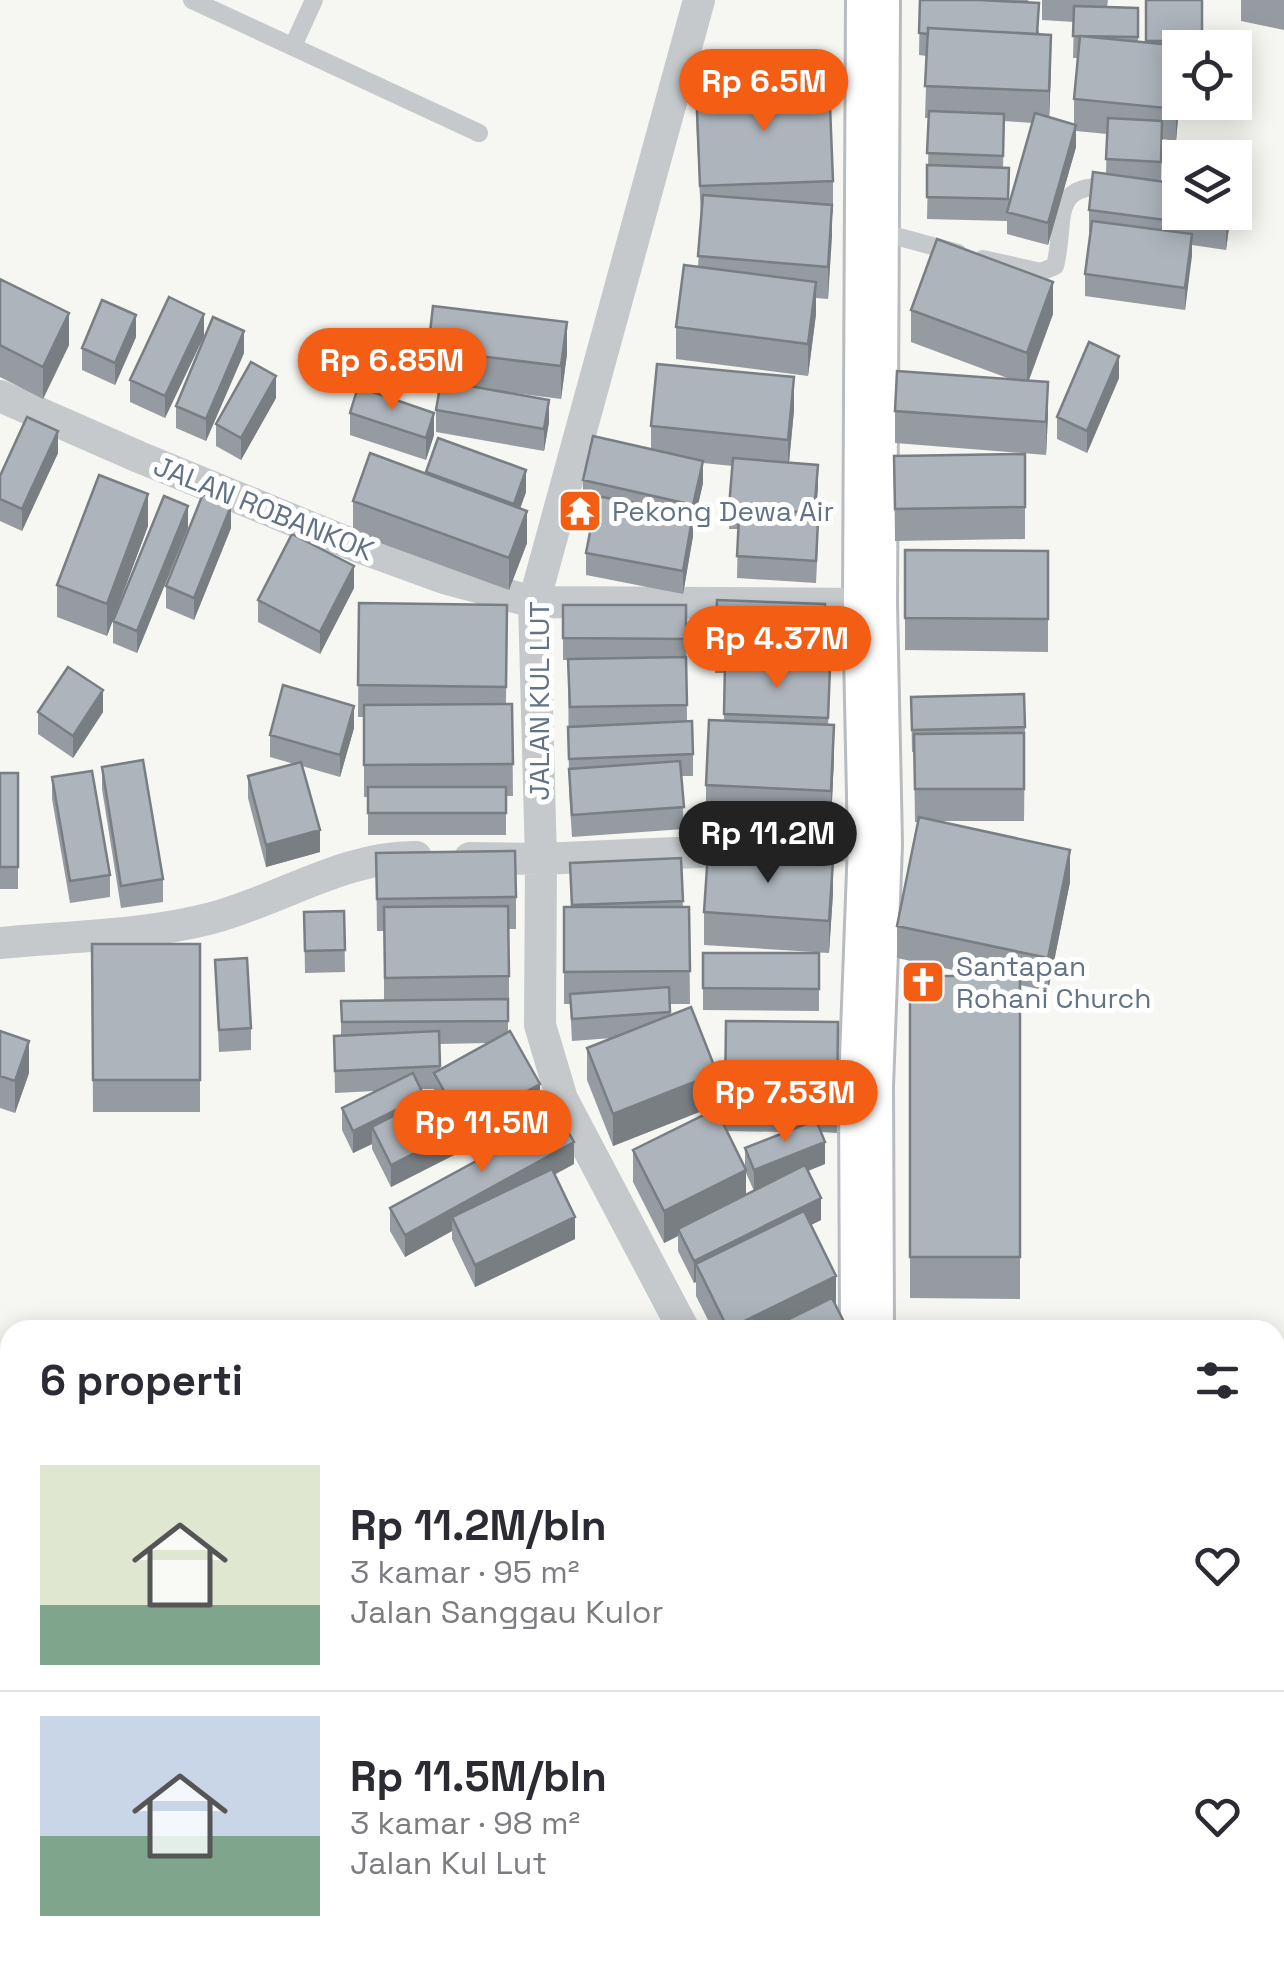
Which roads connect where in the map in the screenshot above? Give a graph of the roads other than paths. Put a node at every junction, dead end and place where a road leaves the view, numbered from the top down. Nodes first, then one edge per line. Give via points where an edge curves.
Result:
1 (192, 0) edge
2 (314, 0) edge
3 (698, 0) edge
4 (873, 0) edge
5 (293, 46) junction
6 (480, 133) dead end
7 (1116, 188) edge
8 (872, 229) junction
9 (0, 396) edge
10 (534, 602) junction
11 (870, 604) junction
12 (875, 844) junction
13 (541, 859) junction
14 (0, 943) edge
15 (679, 1320) edge
16 (867, 1320) edge

1 - 5 lane
2 - 5 lane
3 - 10 street, JALAN KUL LUT
4 - 8 main road
5 - 6 lane
7 - 8 lane via 1089,185 1064,204 1054,266 1041,272
8 - 11 main road
9 - 10 street, JALAN ROBANKOK via 356,546
10 - 11 street, JALAN ROBANKOK
10 - 13 street, JALAN KUL LUT
11 - 12 main road
12 - 13 street
12 - 16 main road
13 - 14 street via 408,857 343,869 182,926
13 - 15 street, JALAN KUL LUT via 540,1025 548,1058 562,1099

